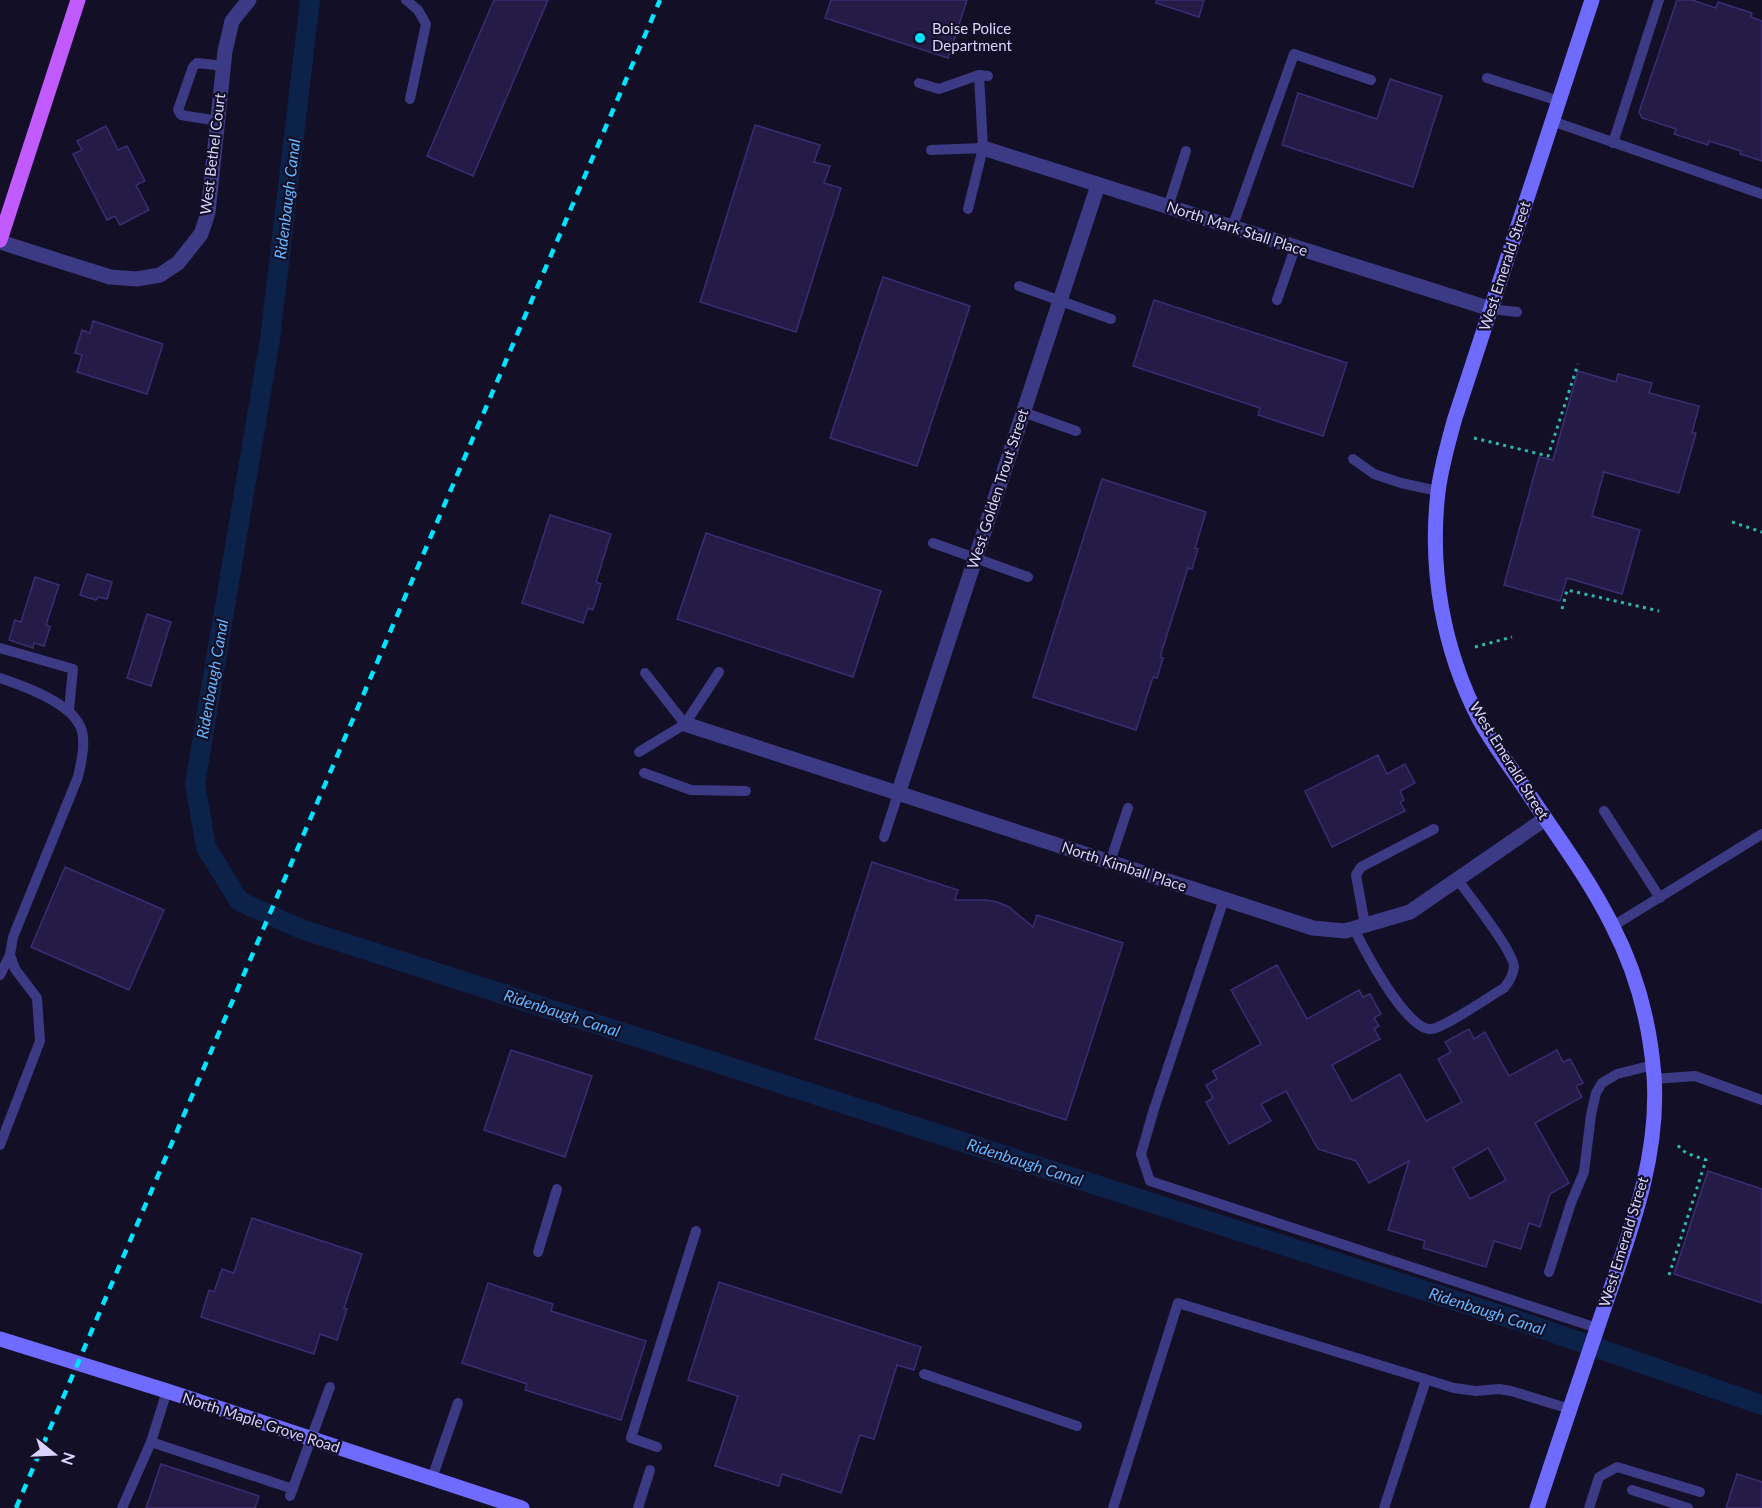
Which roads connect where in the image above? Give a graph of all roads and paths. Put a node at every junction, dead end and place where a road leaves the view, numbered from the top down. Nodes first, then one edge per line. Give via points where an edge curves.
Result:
1 (78, 0) edge
2 (249, 0) edge
3 (406, 0) edge
4 (1592, 0) edge
5 (1659, 0) edge
6 (224, 66) junction
7 (1487, 78) dead end
8 (1371, 80) dead end
9 (919, 83) dead end
10 (410, 99) dead end
11 (1559, 102) junction
12 (218, 121) junction
13 (1552, 121) junction
14 (1613, 143) junction
15 (983, 148) junction
16 (931, 150) dead end
17 (1186, 151) dead end
18 (1098, 185) junction
19 (1762, 194) edge
20 (1168, 207) junction
21 (968, 209) dead end
22 (1232, 228) junction
23 (0, 241) edge
24 (1295, 248) junction
25 (1018, 286) dead end
26 (1277, 300) dead end
27 (1060, 301) junction
28 (1491, 309) junction
29 (1517, 312) dead end
30 (1111, 319) dead end
31 (1578, 364) dead end
32 (1023, 412) junction
33 (1076, 431) dead end
34 (1474, 438) dead end
35 (1353, 459) dead end
36 (1438, 491) junction
37 (1732, 522) dead end
38 (1762, 532) edge
39 (933, 543) dead end
40 (976, 558) junction
41 (1028, 577) dead end
42 (1562, 609) dead end
43 (1659, 611) dead end
44 (1512, 637) dead end
45 (1475, 647) dead end
46 (0, 648) edge
47 (719, 672) dead end
48 (645, 674) dead end
49 (0, 678) edge
50 (69, 710) junction
51 (685, 724) junction
52 (639, 752) dead end
53 (644, 773) dead end
54 (746, 791) dead end
55 (898, 794) junction
56 (1128, 808) dead end
57 (1604, 811) dead end
58 (1545, 819) junction
59 (1434, 829) dead end
60 (1762, 834) edge
61 (885, 837) dead end
62 (1110, 862) junction
63 (1457, 879) junction
64 (1660, 898) junction
65 (1224, 899) junction
66 (1360, 926) junction
67 (1613, 927) junction
68 (10, 955) junction
69 (0, 975) edge
70 (1653, 1072) junction
71 (1762, 1100) edge
72 (1675, 1143) dead end
73 (0, 1145) edge
74 (557, 1189) dead end
75 (696, 1231) dead end
76 (538, 1252) dead end
77 (1549, 1272) dead end
78 (1669, 1275) dead end
79 (1597, 1331) junction
80 (0, 1340) edge
81 (924, 1374) dead end
82 (1426, 1380) junction
83 (330, 1386) dead end
84 (167, 1391) junction
85 (458, 1403) dead end
86 (1570, 1409) junction
87 (1077, 1426) dead end
88 (311, 1439) junction
89 (151, 1442) junction
90 (657, 1447) dead end
91 (650, 1470) dead end
92 (432, 1478) junction
93 (1632, 1490) dead end
94 (1700, 1492) dead end
95 (122, 1508) edge
96 (522, 1508) edge
97 (638, 1508) edge
98 (1113, 1508) edge
99 (1384, 1508) edge
100 (1537, 1508) edge
101 (1589, 1508) edge
102 (1688, 1508) edge

1 - 23 main road
2 - 6 street, West Bethel Court via 232,21
3 - 10 lane via 426,24
4 - 11 main road, West Emerald Street
5 - 14 lane
6 - 12 street, West Bethel Court
6 - 12 lane via 197,63 178,110 182,115
7 - 11 lane
8 - 22 lane via 1294,54
9 - 15 lane via 939,89 983,75
11 - 13 main road, West Emerald Street
12 - 23 street, West Bethel Court via 208,213 201,234 178,262 160,275 137,279 110,277
13 - 14 lane
13 - 28 main road, West Emerald Street
14 - 19 lane
15 - 16 lane
15 - 18 street, North Mark Stall Place
15 - 21 lane
17 - 20 lane
18 - 20 street, North Mark Stall Place
18 - 27 street, West Golden Trout Street
20 - 22 street, North Mark Stall Place
22 - 24 street, North Mark Stall Place
24 - 26 lane
24 - 28 street, North Mark Stall Place
25 - 27 lane
27 - 30 lane
27 - 32 street, West Golden Trout Street
28 - 29 lane
28 - 36 main road, West Emerald Street via 1455,418
31 - 34 path via 1548,456
32 - 33 lane
32 - 40 street, West Golden Trout Street
35 - 36 lane via 1374,474
36 - 58 main road, West Emerald Street via 1435,558 1440,606 1450,647 1480,720
37 - 38 path
39 - 40 lane
40 - 41 lane
40 - 55 street, West Golden Trout Street
42 - 43 path via 1567,590
44 - 45 path
46 - 50 lane via 73,669
47 - 51 lane
48 - 51 lane
49 - 50 lane
50 - 68 lane via 81,727 83,752 78,777 13,936
51 - 52 lane
51 - 55 street, North Kimball Place
53 - 54 lane via 691,790
55 - 61 lane
55 - 62 street, North Kimball Place
56 - 62 lane
57 - 64 lane
58 - 63 street, North Kimball Place
58 - 67 main road, West Emerald Street
59 - 66 lane via 1363,865 1356,875
60 - 64 lane
62 - 65 street, North Kimball Place
63 - 66 street, North Kimball Place via 1410,912
63 - 66 lane via 1509,952 1514,967 1504,988 1443,1024 1424,1028 1401,1007 1371,961
64 - 67 lane
65 - 66 street, North Kimball Place via 1313,928 1345,931
65 - 79 lane via 1141,1154 1150,1181
67 - 70 main road, West Emerald Street via 1637,983
68 - 69 lane
68 - 73 lane via 15,969 37,998 40,1041
70 - 71 lane via 1695,1076
70 - 77 lane via 1617,1074 1602,1083 1596,1093 1584,1172
70 - 79 main road, West Emerald Street via 1654,1114 1641,1195
72 - 78 path via 1686,1153 1706,1160
74 - 76 lane
75 - 90 lane via 631,1438
79 - 86 main road, West Emerald Street
80 - 84 main road, North Maple Grove Road
81 - 87 lane
82 - 86 lane via 1476,1391 1511,1390
82 - 98 lane via 1178,1303
82 - 99 lane
83 - 88 lane
84 - 88 main road, North Maple Grove Road
84 - 89 lane
85 - 92 lane
86 - 100 main road, West Emerald Street
88 - 89 lane via 291,1492
88 - 92 main road, North Maple Grove Road
89 - 95 lane
91 - 97 lane
92 - 96 main road, North Maple Grove Road
93 - 102 lane
94 - 101 lane via 1617,1467 1599,1477

